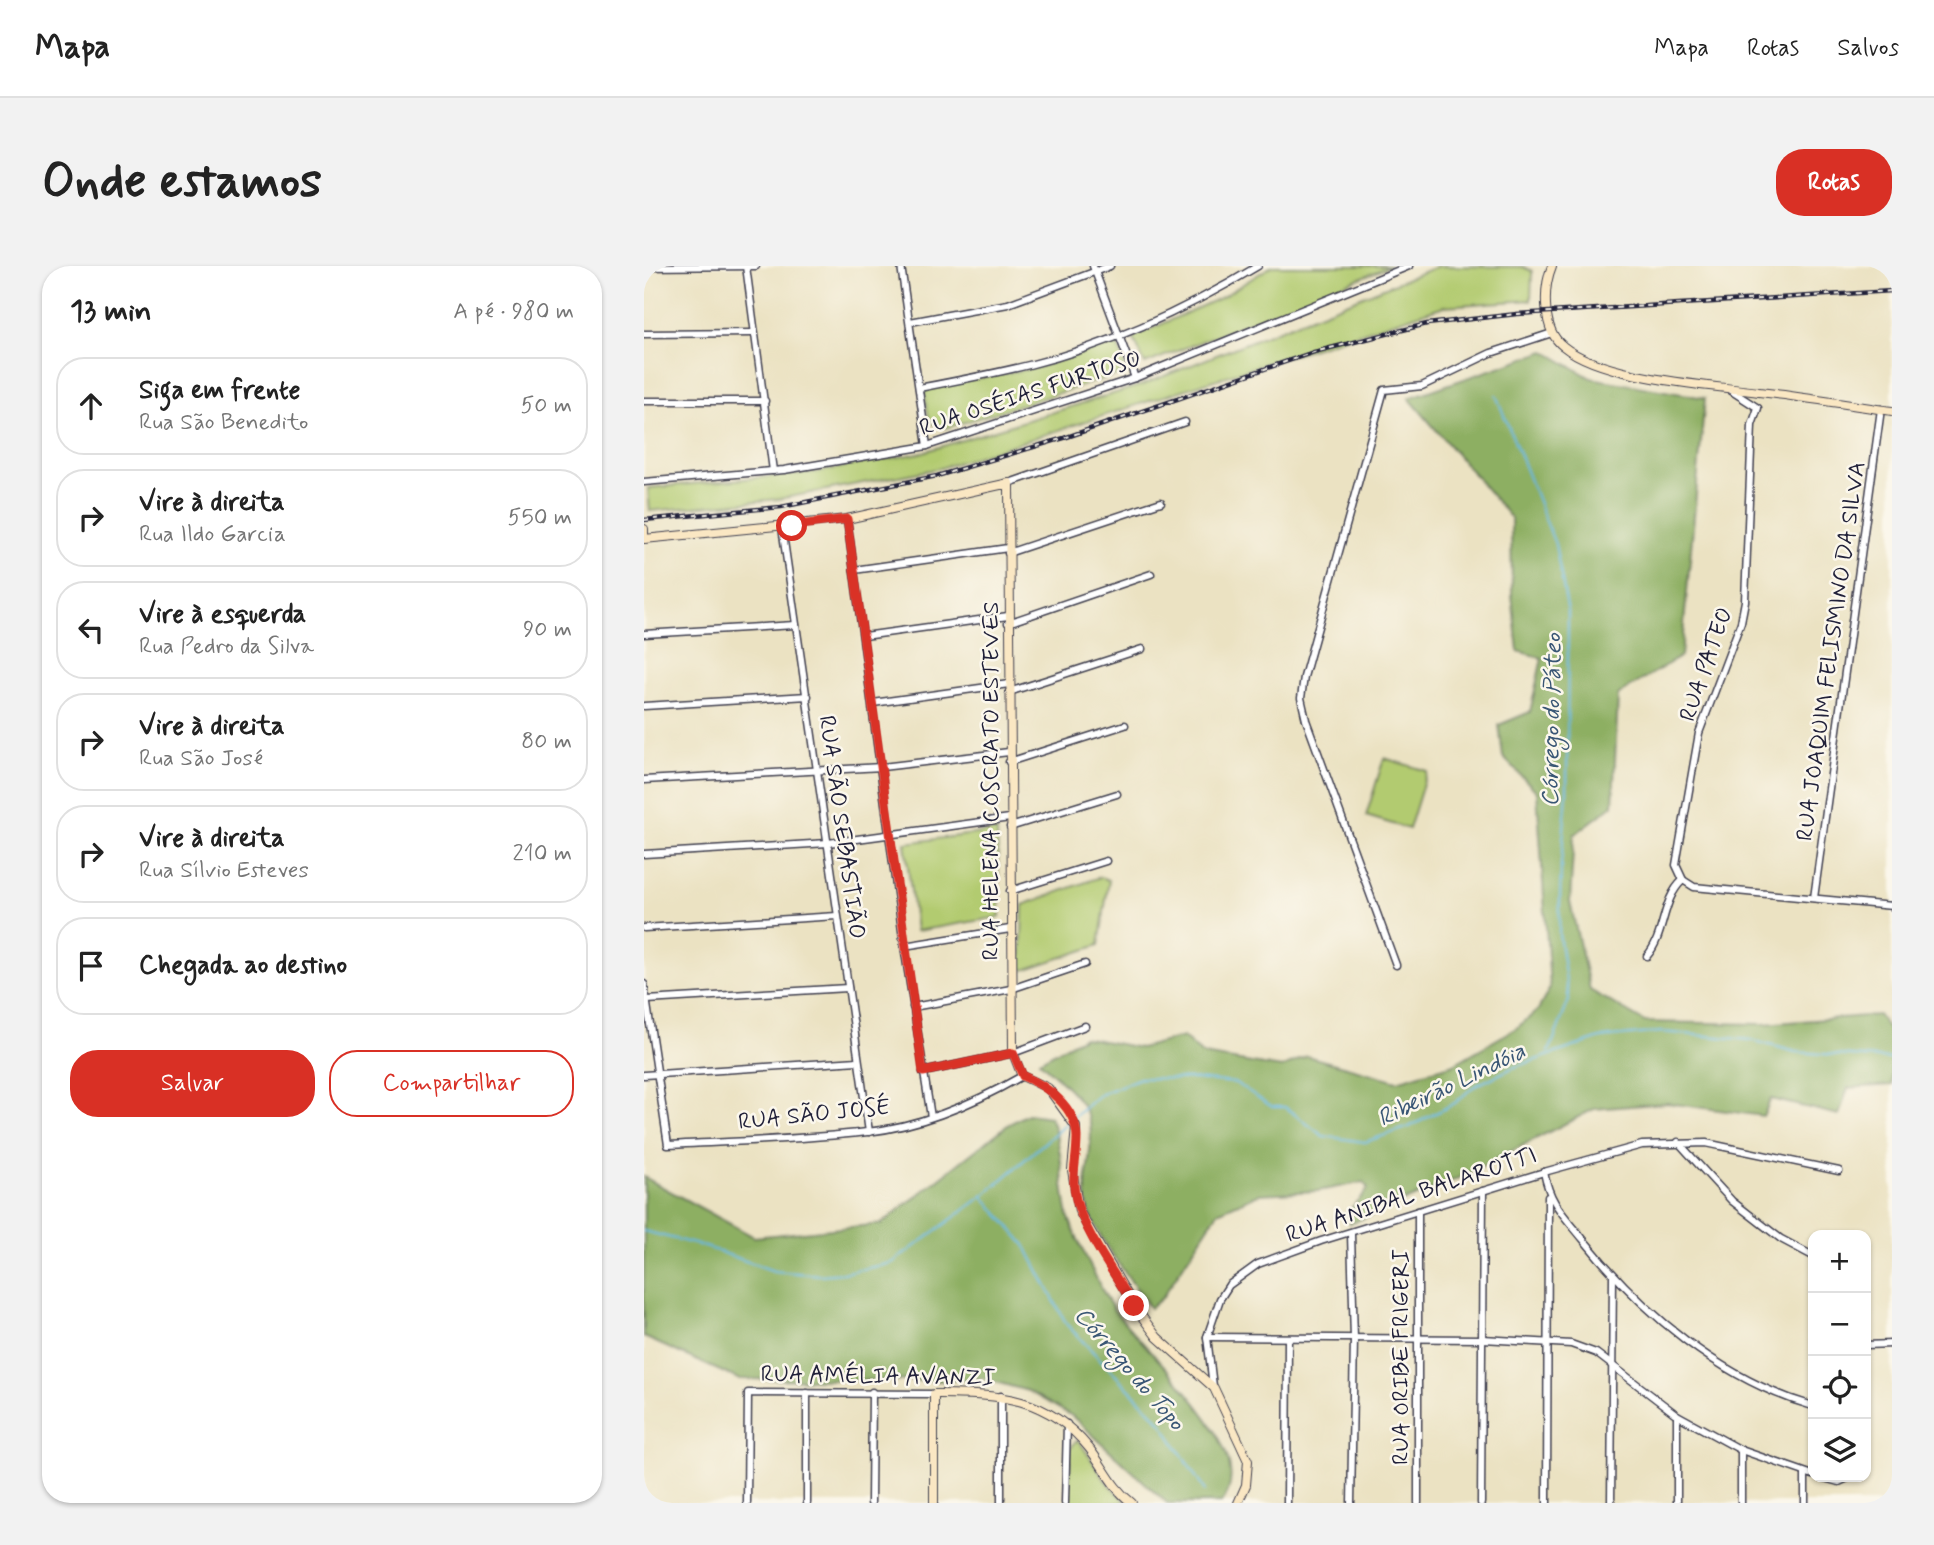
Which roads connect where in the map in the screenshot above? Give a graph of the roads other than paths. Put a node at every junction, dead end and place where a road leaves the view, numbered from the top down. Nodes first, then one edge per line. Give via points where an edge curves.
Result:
1 (756, 266) edge
2 (901, 266) edge
3 (1110, 266) edge
4 (1258, 266) edge
5 (1409, 266) edge
6 (1552, 266) edge
7 (644, 267) edge
8 (746, 267) edge
9 (1094, 270) edge
10 (910, 322) junction
11 (754, 333) junction
12 (1552, 333) junction
13 (644, 334) edge
14 (1119, 336) junction
15 (1135, 378) junction
16 (919, 388) junction
17 (1729, 389) junction
18 (644, 401) edge
19 (765, 401) junction
20 (1881, 409) junction
21 (1892, 411) edge
22 (1185, 422) dead end
23 (927, 446) junction
24 (773, 471) junction
25 (644, 482) edge
26 (1009, 483) junction
27 (1161, 502) dead end
28 (847, 519) junction
29 (782, 527) junction
30 (644, 528) edge
31 (644, 539) edge
32 (1008, 550) junction
33 (854, 570) junction
34 (1151, 575) dead end
35 (1008, 619) junction
36 (795, 625) junction
37 (644, 634) edge
38 (864, 636) junction
39 (1142, 649) dead end
40 (1009, 688) junction
41 (808, 696) junction
42 (873, 703) junction
43 (644, 706) edge
44 (1125, 725) dead end
45 (1009, 752) junction
46 (1009, 762) junction
47 (882, 767) junction
48 (818, 771) junction
49 (644, 780) edge
50 (1117, 794) dead end
51 (1010, 823) junction
52 (890, 836) junction
53 (828, 843) junction
54 (644, 854) edge
55 (1106, 861) dead end
56 (1683, 880) junction
57 (1010, 891) junction
58 (1814, 898) junction
59 (1892, 906) edge
60 (837, 916) junction
61 (644, 928) edge
62 (1010, 929) junction
63 (904, 946) junction
64 (1647, 956) dead end
65 (1085, 964) dead end
66 (1396, 965) dead end
67 (644, 984) edge
68 (848, 988) junction
69 (1011, 989) junction
70 (647, 1000) junction
71 (913, 1007) junction
72 (1086, 1026) dead end
73 (1013, 1053) junction
74 (858, 1062) junction
75 (923, 1072) junction
76 (660, 1074) junction
77 (644, 1075) edge
78 (1023, 1076) junction
79 (931, 1117) junction
80 (869, 1132) junction
81 (1678, 1142) junction
82 (1839, 1171) dead end
83 (1544, 1172) junction
84 (1483, 1191) junction
85 (1548, 1196) junction
86 (1418, 1211) junction
87 (1351, 1234) junction
88 (1808, 1253) edge
89 (1613, 1276) junction
90 (1207, 1337) junction
91 (1288, 1339) junction
92 (1354, 1339) junction
93 (1483, 1339) junction
94 (1418, 1340) junction
95 (1548, 1341) junction
96 (1892, 1344) edge
97 (1871, 1345) edge
98 (1611, 1364) junction
99 (1214, 1388) junction
100 (872, 1392) junction
101 (807, 1393) junction
102 (933, 1395) junction
103 (1001, 1395) junction
104 (1808, 1404) edge
105 (1677, 1415) junction
106 (1067, 1424) junction
107 (1741, 1450) junction
108 (1808, 1474) edge
109 (1808, 1481) edge
110 (747, 1503) edge
111 (807, 1503) edge
112 (871, 1503) edge
113 (934, 1503) edge
114 (1001, 1503) edge
115 (1066, 1503) edge
116 (1132, 1503) edge
117 (1238, 1503) edge
118 (1287, 1503) edge
119 (1351, 1503) edge
120 (1418, 1503) edge
121 (1481, 1503) edge
122 (1547, 1503) edge
123 (1611, 1503) edge
124 (1677, 1503) edge
125 (1741, 1503) edge
126 (1805, 1503) edge

1 - 8 street
2 - 10 street
3 - 9 street
4 - 14 street via 1210,295
5 - 15 street, RUA OSÉIAS FURTOSO
6 - 12 street via 1546,285
7 - 8 street
8 - 11 street
9 - 10 street via 1008,304
9 - 14 street
10 - 16 street
11 - 13 street
11 - 19 street
12 - 17 street via 1569,351 1598,363 1638,375
12 - 66 street via 1491,353 1422,386 1384,390 1301,698
14 - 15 street
14 - 16 street via 1031,365
15 - 23 street, RUA OSÉIAS FURTOSO
16 - 23 street
17 - 20 street
17 - 56 street, RUA PATEO via 1758,408 1752,425 1745,601 1699,733 1676,865
18 - 19 street
19 - 24 street
20 - 21 street
20 - 58 street, RUA JOAQUIM FELISMINO DA SILVA
22 - 26 street
23 - 24 street, RUA OSÉIAS FURTOSO
24 - 25 street, RUA OSÉIAS FURTOSO
26 - 28 street
26 - 32 street, RUA HELENA COSCRATO ESTEVES
27 - 32 street
28 - 29 street
28 - 33 street
29 - 31 street
29 - 36 street, RUA SÃO SEBASTIÃO
30 - 31 street
32 - 33 street
32 - 35 street, RUA HELENA COSCRATO ESTEVES
33 - 38 street
34 - 35 street
35 - 38 street
35 - 40 street, RUA HELENA COSCRATO ESTEVES
36 - 37 street
36 - 41 street, RUA SÃO SEBASTIÃO
38 - 42 street
39 - 40 street
40 - 42 street
40 - 45 street, RUA HELENA COSCRATO ESTEVES
41 - 43 street
41 - 48 street, RUA SÃO SEBASTIÃO
42 - 47 street
44 - 46 street
45 - 46 street, RUA HELENA COSCRATO ESTEVES
45 - 47 street
46 - 51 street, RUA HELENA COSCRATO ESTEVES
47 - 48 street
47 - 52 street
48 - 49 street
48 - 53 street, RUA SÃO SEBASTIÃO
50 - 51 street
51 - 52 street
51 - 57 street, RUA HELENA COSCRATO ESTEVES
52 - 53 street
52 - 63 street
53 - 54 street
53 - 60 street, RUA SÃO SEBASTIÃO
55 - 57 street
56 - 58 street via 1694,887
56 - 64 street via 1672,890 1655,948
57 - 62 street, RUA HELENA COSCRATO ESTEVES
58 - 59 street
60 - 61 street
60 - 68 street, RUA SÃO SEBASTIÃO
62 - 63 street
62 - 69 street, RUA HELENA COSCRATO ESTEVES
63 - 71 street
65 - 69 street
67 - 70 street
68 - 70 street
68 - 74 street, RUA SÃO SEBASTIÃO
69 - 71 street
69 - 73 street, RUA HELENA COSCRATO ESTEVES
70 - 76 street
71 - 75 street
72 - 73 street
73 - 75 street
73 - 78 street, RUA HELENA COSCRATO ESTEVES
74 - 76 street
74 - 80 street, RUA SÃO SEBASTIÃO
75 - 79 street
76 - 77 street
76 - 80 street, RUA SÃO JOSÉ via 668,1145
78 - 79 street, RUA SÃO JOSÉ via 980,1100
78 - 99 street via 1048,1088 1076,1127 1074,1193 1086,1227 1134,1306 1157,1337
79 - 80 street, RUA SÃO JOSÉ
81 - 82 street, RUA ANIBAL BALAROTTI via 1706,1143
81 - 83 street, RUA ANIBAL BALAROTTI via 1642,1145
81 - 88 street via 1732,1201 1781,1239
83 - 84 street, RUA ANIBAL BALAROTTI
83 - 85 street
84 - 86 street, RUA ANIBAL BALAROTTI
84 - 93 street
85 - 89 street
85 - 95 street
86 - 87 street, RUA ANIBAL BALAROTTI
86 - 94 street, RUA ORIBE FRIGERI
87 - 90 street, RUA ANIBAL BALAROTTI via 1277,1256 1242,1274 1220,1299
87 - 92 street
89 - 98 street
89 - 104 street via 1662,1323 1735,1372
90 - 91 street
90 - 99 street, RUA ANIBAL BALAROTTI
91 - 92 street
91 - 118 street
92 - 94 street
92 - 119 street
93 - 94 street
93 - 95 street
93 - 121 street
94 - 120 street, RUA ORIBE FRIGERI
95 - 98 street via 1596,1353
95 - 122 street
96 - 97 street
98 - 105 street
98 - 123 street
99 - 117 street, RUA ANIBAL BALAROTTI via 1248,1461 1246,1485
100 - 101 street, RUA AMÉLIA AVANZI
100 - 102 street, RUA AMÉLIA AVANZI
100 - 112 street
101 - 110 street, RUA AMÉLIA AVANZI via 748,1393
101 - 111 street
102 - 103 street, RUA AMÉLIA AVANZI
102 - 113 street
103 - 106 street, RUA AMÉLIA AVANZI via 1037,1406
103 - 114 street
105 - 107 street
105 - 124 street
106 - 115 street
106 - 116 street, RUA AMÉLIA AVANZI
107 - 108 street
107 - 125 street
109 - 126 street

